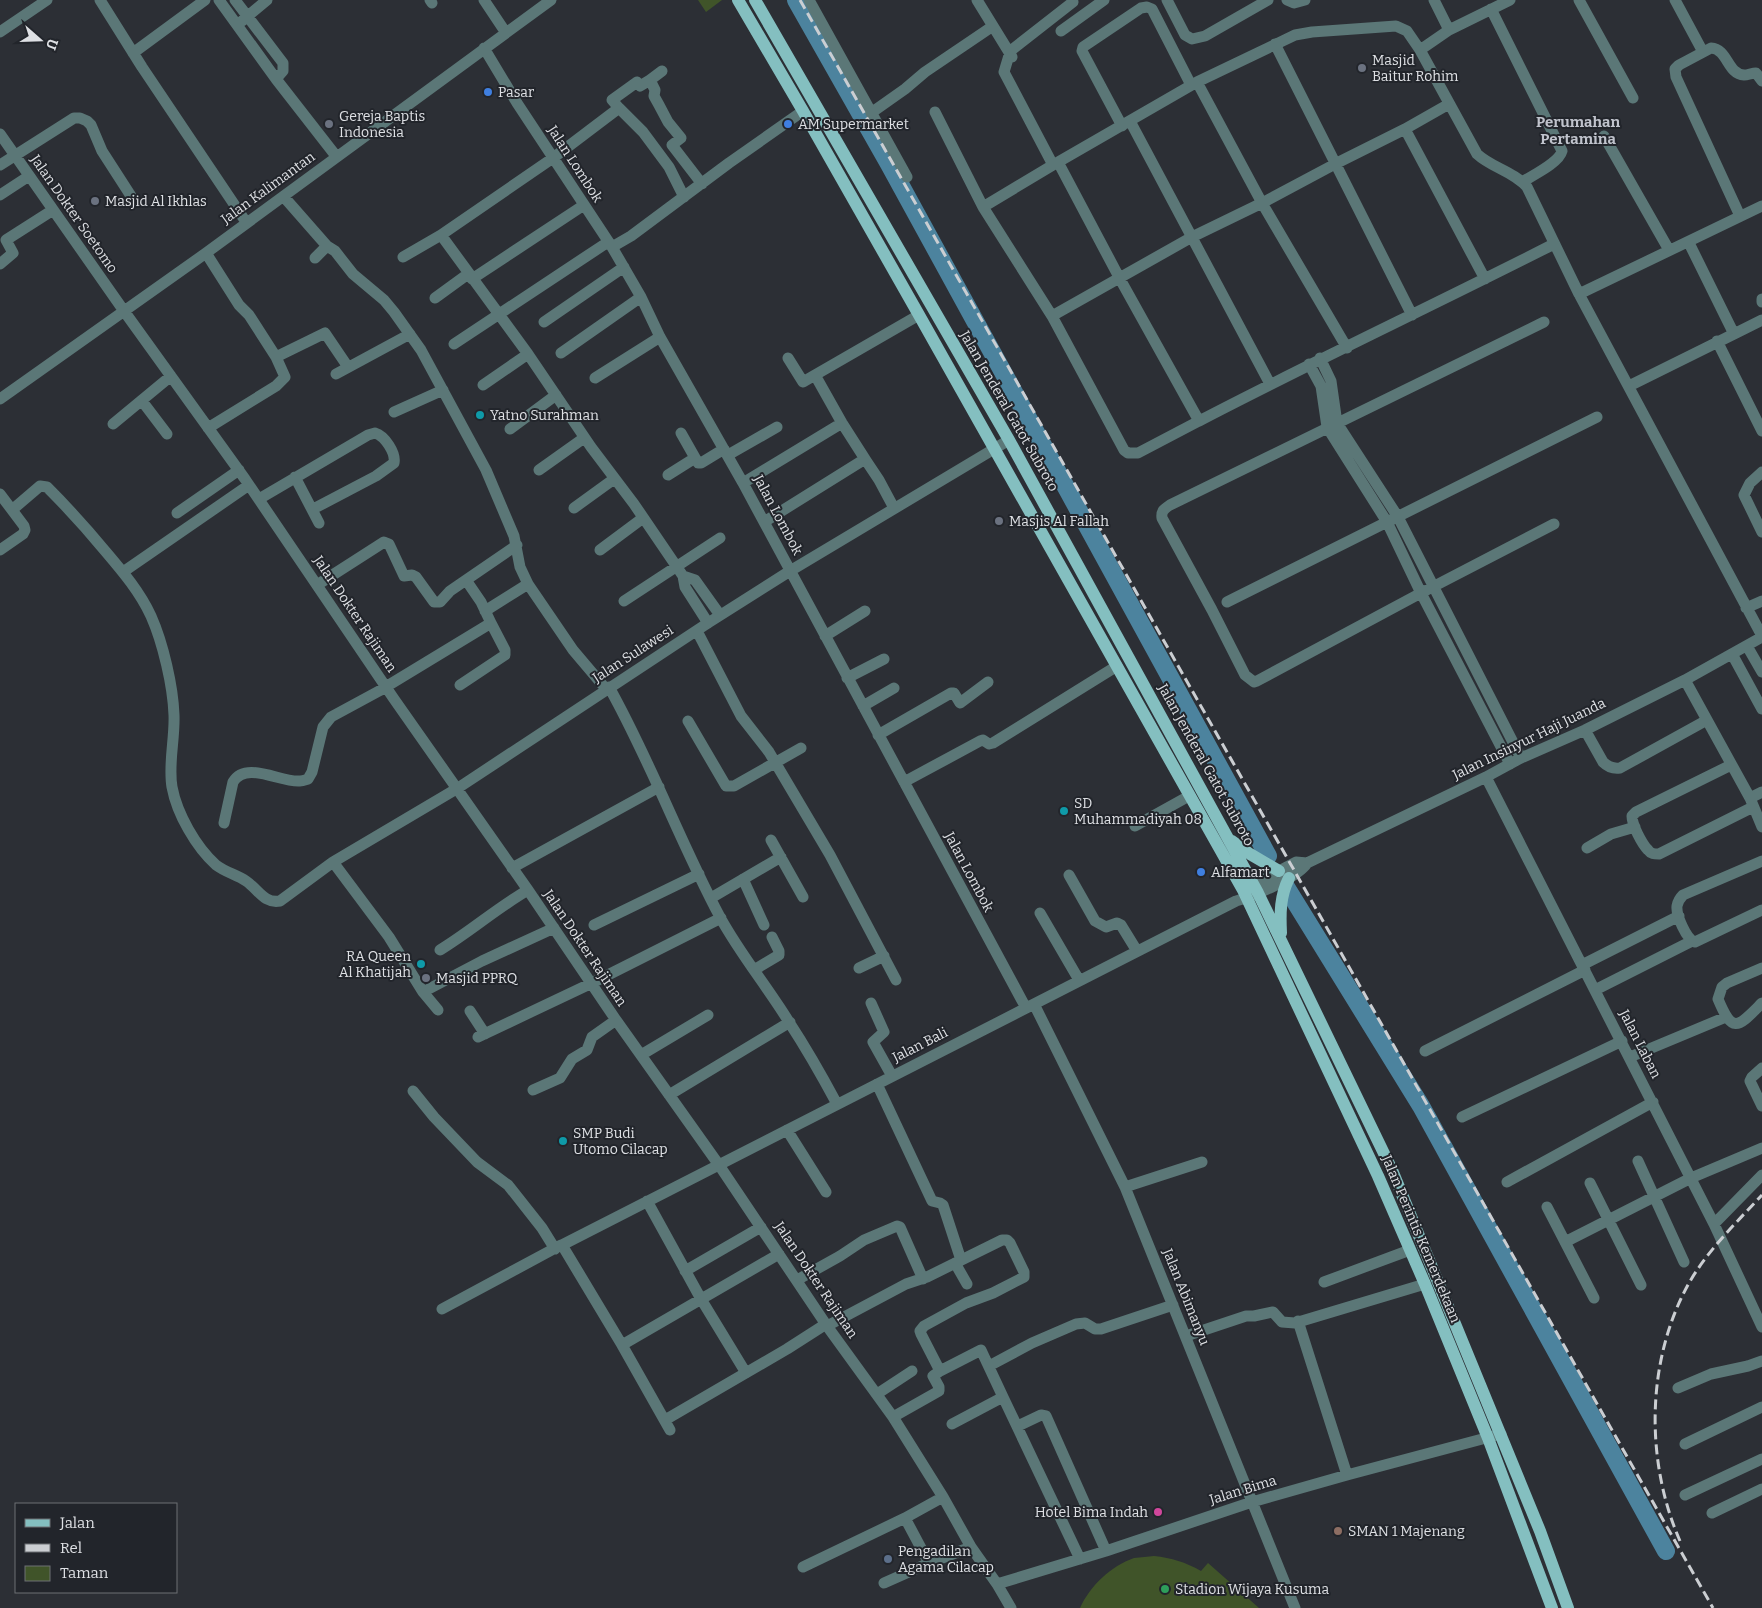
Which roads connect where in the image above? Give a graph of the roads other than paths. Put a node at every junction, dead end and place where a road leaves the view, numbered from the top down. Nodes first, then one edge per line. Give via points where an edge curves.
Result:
1 (47, 0) edge
2 (100, 0) edge
3 (204, 0) edge
4 (219, 0) edge
5 (235, 0) edge
6 (267, 0) edge
7 (484, 0) edge
8 (738, 0) edge
9 (755, 0) edge
10 (809, 0) edge
11 (977, 0) edge
12 (1104, 0) edge
13 (1167, 0) edge
14 (1268, 0) edge
15 (1287, 0) edge
16 (1305, 0) edge
17 (1434, 0) edge
18 (1510, 0) edge
19 (1579, 0) edge
20 (1675, 0) edge
21 (549, 1) edge
22 (1072, 1) edge
23 (1491, 9) junction
24 (1086, 14) junction
25 (247, 17) junction
26 (237, 25) junction
27 (994, 26) junction
28 (1449, 30) junction
29 (0, 32) edge
30 (1061, 32) dead end
31 (506, 33) junction
32 (1275, 44) junction
33 (484, 48) junction
34 (1420, 50) junction
35 (1703, 52) junction
36 (133, 53) junction
37 (1011, 55) junction
38 (662, 71) dead end
39 (276, 79) junction
40 (650, 80) junction
41 (1762, 81) edge
42 (1194, 84) junction
43 (1633, 98) dead end
44 (1448, 104) junction
45 (619, 108) junction
46 (803, 111) junction
47 (935, 112) dead end
48 (871, 113) junction
49 (1126, 124) junction
50 (1405, 129) junction
51 (0, 134) edge
52 (1604, 136) dead end
53 (16, 156) junction
54 (336, 156) junction
55 (554, 158) junction
56 (1055, 163) junction
57 (1336, 163) junction
58 (0, 165) edge
59 (29, 176) junction
60 (907, 177) dead end
61 (1522, 182) junction
62 (702, 184) junction
63 (0, 195) edge
64 (131, 196) dead end
65 (684, 196) junction
66 (284, 197) junction
67 (1262, 203) junction
68 (584, 205) junction
69 (984, 207) junction
70 (1762, 207) edge
71 (53, 210) junction
72 (1740, 216) junction
73 (246, 222) junction
74 (441, 235) junction
75 (1192, 237) junction
76 (1689, 243) junction
77 (610, 244) junction
78 (1554, 244) junction
79 (327, 246) junction
80 (1669, 250) junction
81 (206, 253) junction
82 (403, 257) dead end
83 (315, 258) dead end
84 (0, 264) edge
85 (624, 267) junction
86 (470, 276) junction
87 (1120, 279) junction
88 (1485, 279) junction
89 (1579, 294) junction
90 (641, 297) junction
91 (435, 298) dead end
92 (124, 311) junction
93 (499, 314) junction
94 (919, 315) junction
95 (1412, 315) junction
96 (1052, 316) junction
97 (1762, 320) edge
98 (544, 322) dead end
99 (1544, 322) dead end
100 (410, 334) junction
101 (1734, 334) junction
102 (660, 337) junction
103 (1717, 341) junction
104 (454, 344) dead end
105 (1346, 348) junction
106 (561, 353) dead end
107 (528, 354) junction
108 (276, 356) junction
109 (788, 358) dead end
110 (1320, 358) junction
111 (1309, 364) junction
112 (348, 367) junction
113 (336, 374) dead end
114 (815, 375) junction
115 (170, 376) junction
116 (595, 378) dead end
117 (1270, 384) junction
118 (483, 385) dead end
119 (1630, 386) junction
120 (443, 390) junction
121 (556, 395) junction
122 (0, 398) edge
123 (142, 402) junction
124 (394, 412) dead end
125 (1597, 417) dead end
126 (1199, 421) junction
127 (842, 423) junction
128 (113, 424) dead end
129 (1332, 425) junction
130 (777, 427) dead end
131 (208, 428) junction
132 (510, 429) dead end
133 (1762, 431) edge
134 (681, 433) dead end
135 (167, 434) dead end
136 (584, 438) junction
137 (1008, 440) junction
138 (994, 450) junction
139 (726, 452) junction
140 (695, 458) junction
141 (865, 459) junction
142 (239, 470) junction
143 (539, 470) dead end
144 (1762, 472) edge
145 (668, 475) dead end
146 (295, 477) junction
147 (614, 479) junction
148 (743, 483) junction
149 (250, 486) junction
150 (0, 494) edge
151 (259, 499) junction
152 (574, 508) dead end
153 (894, 508) junction
154 (313, 509) junction
155 (12, 510) junction
156 (177, 513) dead end
157 (1398, 517) junction
158 (644, 518) junction
159 (764, 522) junction
160 (1387, 522) junction
161 (319, 523) dead end
162 (1554, 524) dead end
163 (1762, 532) edge
164 (720, 538) dead end
165 (517, 545) junction
166 (0, 550) edge
167 (600, 550) dead end
168 (680, 571) junction
169 (790, 571) junction
170 (123, 572) junction
171 (466, 580) junction
172 (528, 584) junction
173 (317, 585) junction
174 (1433, 587) junction
175 (1421, 593) junction
176 (1762, 600) edge
177 (624, 601) dead end
178 (1227, 602) dead end
179 (1746, 608) junction
180 (485, 611) junction
181 (865, 611) dead end
182 (720, 615) junction
183 (491, 623) junction
184 (708, 623) junction
185 (697, 631) junction
186 (825, 636) junction
187 (1762, 637) edge
188 (1747, 646) junction
189 (1732, 654) junction
190 (884, 659) dead end
191 (1473, 664) junction
192 (1117, 666) junction
193 (1460, 670) junction
194 (1762, 672) edge
195 (847, 678) junction
196 (1686, 680) junction
197 (988, 682) dead end
198 (460, 684) dead end
199 (387, 686) junction
200 (608, 688) junction
201 (894, 688) dead end
202 (863, 706) junction
203 (1762, 709) edge
204 (1707, 720) junction
205 (688, 721) dead end
206 (1584, 730) junction
207 (878, 735) junction
208 (801, 748) dead end
209 (1521, 758) junction
210 (775, 762) junction
211 (1510, 764) junction
212 (1731, 765) junction
213 (1486, 777) junction
214 (904, 782) junction
215 (658, 787) junction
216 (458, 788) junction
217 (1762, 792) edge
218 (1189, 796) junction
219 (1751, 802) junction
220 (224, 823) dead end
221 (1135, 826) dead end
222 (1635, 827) junction
223 (1762, 827) edge
224 (1230, 839) junction
225 (771, 840) dead end
226 (1587, 848) dead end
227 (781, 857) junction
228 (1762, 861) edge
229 (333, 862) junction
230 (512, 868) junction
231 (699, 874) junction
232 (1284, 874) junction
233 (1070, 876) dead end
234 (743, 879) junction
235 (528, 890) junction
236 (1248, 893) junction
237 (803, 897) dead end
238 (711, 898) junction
239 (1762, 910) edge
240 (1040, 913) dead end
241 (1679, 916) junction
242 (721, 918) junction
243 (594, 925) dead end
244 (764, 925) dead end
245 (554, 928) junction
246 (772, 937) dead end
247 (1281, 937) junction
248 (1692, 942) junction
249 (440, 950) dead end
250 (1136, 951) junction
251 (884, 956) junction
252 (858, 968) dead end
253 (1584, 968) junction
254 (1762, 968) edge
255 (754, 970) junction
256 (896, 980) dead end
257 (1079, 980) junction
258 (592, 983) junction
259 (1595, 990) junction
260 (423, 992) junction
261 (872, 1003) dead end
262 (1762, 1004) edge
263 (1030, 1006) junction
264 (438, 1010) dead end
265 (470, 1011) dead end
266 (708, 1015) dead end
267 (1726, 1017) junction
268 (616, 1020) junction
269 (790, 1022) junction
270 (1622, 1041) junction
271 (1425, 1051) dead end
272 (641, 1055) junction
273 (1630, 1057) junction
274 (1762, 1068) edge
275 (892, 1076) junction
276 (876, 1084) junction
277 (533, 1090) dead end
278 (413, 1091) dead end
279 (669, 1095) junction
280 (1653, 1102) junction
281 (837, 1104) junction
282 (1762, 1106) edge
283 (1462, 1117) dead end
284 (787, 1130) junction
285 (1762, 1148) edge
286 (1638, 1161) dead end
287 (1202, 1162) dead end
288 (719, 1165) junction
289 (1392, 1170) junction
290 (1762, 1175) edge
291 (1378, 1176) junction
292 (1691, 1178) junction
293 (1507, 1182) dead end
294 (1590, 1184) dead end
295 (1125, 1187) junction
296 (826, 1192) dead end
297 (1654, 1196) junction
298 (647, 1201) junction
299 (1547, 1207) dead end
300 (1608, 1220) junction
301 (1714, 1224) junction
302 (761, 1227) junction
303 (1565, 1242) junction
304 (558, 1247) junction
305 (1410, 1250) junction
306 (780, 1254) junction
307 (958, 1261) junction
308 (1684, 1262) dead end
309 (686, 1271) junction
310 (923, 1279) junction
311 (797, 1280) junction
312 (1324, 1282) dead end
313 (967, 1284) dead end
314 (1424, 1284) junction
315 (1641, 1285) dead end
316 (1594, 1298) dead end
317 (701, 1299) junction
318 (1174, 1304) junction
319 (442, 1309) dead end
320 (827, 1325) junction
321 (1299, 1325) junction
322 (1762, 1325) edge
323 (1186, 1336) junction
324 (622, 1345) junction
325 (1762, 1361) edge
326 (989, 1366) junction
327 (912, 1371) dead end
328 (940, 1371) junction
329 (746, 1373) junction
330 (1678, 1388) dead end
331 (878, 1394) junction
332 (1003, 1397) junction
333 (1762, 1407) edge
334 (894, 1417) junction
335 (952, 1424) dead end
336 (1018, 1426) junction
337 (1501, 1434) junction
338 (1488, 1438) junction
339 (1685, 1444) dead end
340 (1762, 1459) edge
341 (1347, 1474) junction
342 (1762, 1490) edge
343 (1686, 1495) dead end
344 (943, 1497) junction
345 (1252, 1502) junction
346 (1712, 1513) dead end
347 (905, 1518) junction
348 (971, 1547) junction
349 (1106, 1551) junction
350 (1080, 1559) junction
351 (929, 1563) junction
352 (804, 1567) dead end
353 (884, 1584) dead end
354 (997, 1584) junction
355 (1011, 1608) edge
356 (1295, 1608) edge
357 (1552, 1608) edge
358 (1568, 1608) edge

1 - 29 street
2 - 36 street
3 - 36 street
4 - 26 street
5 - 25 street
6 - 25 street
7 - 31 street
8 - 46 main road
9 - 137 main road, Jalan Jenderal Gatot Subroto
10 - 48 street
11 - 27 street
12 - 24 street
13 - 14 street via 1185,35 1196,39
15 - 16 street via 1294,3
17 - 28 street
18 - 23 street
19 - 43 street
20 - 35 street
21 - 31 street, Jalan Kalimantan
22 - 24 street
22 - 37 street
23 - 28 street
23 - 61 street via 1562,151 1556,160
24 - 30 street
25 - 26 street
25 - 39 street via 283,63
26 - 39 street
27 - 37 street
27 - 48 street
28 - 34 street
31 - 33 street, Jalan Kalimantan
32 - 34 street via 1312,32 1396,26 1407,31
32 - 42 street
32 - 57 street
33 - 54 street, Jalan Kalimantan
33 - 55 street, Jalan Lombok
34 - 44 street
35 - 41 street via 1717,48 1734,70 1744,75 1756,73
35 - 72 street via 1679,65 1674,73
36 - 73 street
37 - 56 street via 1004,72
38 - 40 street
39 - 54 street
40 - 45 street via 640,86 637,82 612,100
40 - 62 street via 658,105 681,138 672,145
42 - 49 street
42 - 49 street via 1152,9 1141,8 1083,47 1082,51
42 - 67 street
44 - 50 street
44 - 61 street via 1477,154
45 - 55 street
45 - 65 street via 643,132 669,167
46 - 62 street
46 - 94 main road
47 - 69 street
48 - 60 street
49 - 56 street
49 - 75 street
50 - 57 street
50 - 88 street
51 - 53 street, Jalan Dokter Soetomo
52 - 80 street
53 - 58 street
53 - 59 street, Jalan Dokter Soetomo
53 - 64 street via 74,118 80,118 91,125 102,151
54 - 66 street, Jalan Kalimantan
55 - 68 street, Jalan Lombok
55 - 74 street
56 - 69 street
56 - 87 street
57 - 67 street
57 - 95 street
59 - 63 street
59 - 71 street, Jalan Dokter Soetomo
61 - 78 street
62 - 65 street
65 - 77 street via 639,231
66 - 73 street, Jalan Kalimantan
66 - 79 street
67 - 75 street
67 - 105 street
68 - 77 street, Jalan Lombok
68 - 86 street
69 - 96 street
70 - 72 street
71 - 84 street via 6,241 14,253
71 - 92 street, Jalan Dokter Soetomo
72 - 76 street
73 - 81 street, Jalan Kalimantan
74 - 82 street
74 - 86 street
75 - 87 street
75 - 117 street
76 - 80 street
76 - 101 street
77 - 85 street, Jalan Lombok
77 - 93 street
78 - 88 street
78 - 89 street
79 - 83 street
79 - 100 street via 384,300
80 - 89 street
81 - 92 street, Jalan Kalimantan
81 - 108 street
85 - 90 street, Jalan Lombok
85 - 98 street
86 - 91 street
86 - 93 street
87 - 96 street
87 - 126 street
88 - 95 street
89 - 119 street
90 - 102 street, Jalan Lombok
90 - 106 street
92 - 115 street, Jalan Dokter Rajiman
92 - 122 street, Jalan Kalimantan
93 - 104 street
93 - 107 street
94 - 114 street
94 - 138 main road
95 - 105 street
96 - 126 street via 1128,453 1138,453
97 - 101 street
99 - 129 street
100 - 112 street
100 - 120 street
101 - 103 street
102 - 116 street
102 - 139 street, Jalan Lombok
103 - 119 street
103 - 133 street
105 - 110 street
107 - 118 street
107 - 121 street
108 - 112 street via 325,333
108 - 131 street via 285,374 284,380
109 - 114 street via 803,382
110 - 111 street
110 - 129 street via 1331,381
111 - 117 street
111 - 129 street via 1321,386
112 - 113 street
114 - 127 street
115 - 123 street
115 - 131 street, Jalan Dokter Rajiman
117 - 126 street
119 - 179 street
120 - 124 street
120 - 165 street via 486,470
121 - 132 street
121 - 136 street
123 - 128 street
123 - 135 street
125 - 157 street
127 - 141 street
127 - 148 street
129 - 157 street
129 - 160 street
129 - 175 street via 1170,505 1163,510 1162,518 1251,681 1257,682
130 - 139 street
131 - 142 street, Jalan Dokter Rajiman
134 - 140 street
136 - 143 street
136 - 147 street
137 - 138 street, Jalan Sulawesi
137 - 224 main road, Jalan Jenderal Gatot Subroto
138 - 153 street, Jalan Sulawesi
138 - 192 main road
139 - 140 street via 701,463
139 - 148 street, Jalan Lombok
140 - 145 street
141 - 153 street
141 - 159 street
142 - 149 street, Jalan Dokter Rajiman
142 - 156 street
144 - 163 street via 1750,483 1744,495
146 - 151 street
146 - 154 street
146 - 154 street via 368,435 375,433 384,438 394,456 394,464
147 - 152 street
147 - 158 street
148 - 159 street, Jalan Lombok
149 - 151 street, Jalan Dokter Rajiman
149 - 170 street
150 - 155 street
151 - 173 street, Jalan Dokter Rajiman
153 - 169 street, Jalan Sulawesi
154 - 161 street
155 - 166 street via 25,530
155 - 170 street via 40,486 47,487
157 - 160 street
157 - 174 street
158 - 167 street
158 - 168 street
159 - 169 street, Jalan Lombok
160 - 175 street
160 - 178 street
162 - 174 street
164 - 168 street
165 - 171 street
165 - 172 street via 520,567
168 - 177 street
168 - 182 street via 695,580
168 - 184 street via 685,587
169 - 182 street, Jalan Sulawesi
169 - 186 street, Jalan Lombok
170 - 229 street, Jalan Sulawesi via 152,618 167,670 174,716 172,786 188,829 217,866 246,881 270,902 280,900
171 - 173 street via 440,602 434,602 416,577 404,576 384,542
171 - 180 street
172 - 180 street
172 - 200 street via 573,650
173 - 199 street, Jalan Dokter Rajiman
174 - 175 street
174 - 191 street
175 - 193 street
176 - 179 street
179 - 187 street
180 - 183 street
181 - 186 street
182 - 184 street, Jalan Sulawesi
183 - 198 street via 505,655
183 - 199 street
184 - 185 street, Jalan Sulawesi
185 - 200 street, Jalan Sulawesi
185 - 210 street via 741,716
186 - 195 street, Jalan Lombok
187 - 188 street, Jalan Insinyur Haji Juanda
188 - 189 street, Jalan Insinyur Haji Juanda
188 - 194 street
189 - 196 street, Jalan Insinyur Haji Juanda
189 - 203 street
190 - 195 street
191 - 193 street
191 - 209 street
192 - 214 street via 993,743 980,741
192 - 218 main road
193 - 211 street
195 - 202 street, Jalan Lombok
196 - 204 street
196 - 206 street, Jalan Insinyur Haji Juanda
197 - 207 street via 960,703 951,693
199 - 216 street, Jalan Dokter Rajiman
199 - 220 street via 331,717 323,727 308,779 300,782 255,773 237,776
200 - 215 street via 623,712
200 - 216 street, Jalan Sulawesi
201 - 202 street
202 - 207 street, Jalan Lombok
204 - 206 street via 1615,769 1606,766
204 - 212 street
205 - 210 street via 726,786 734,786
206 - 209 street, Jalan Insinyur Haji Juanda
207 - 214 street, Jalan Lombok
208 - 210 street
209 - 211 street, Jalan Insinyur Haji Juanda
210 - 251 street via 830,854
211 - 213 street, Jalan Insinyur Haji Juanda
212 - 219 street
212 - 222 street via 1636,812 1632,816
213 - 232 street, Jalan Insinyur Haji Juanda via 1307,863 1304,868
213 - 253 street, Jalan Laban
214 - 263 street, Jalan Lombok
215 - 230 street
215 - 231 street
216 - 229 street, Jalan Sulawesi
216 - 230 street, Jalan Dokter Rajiman
217 - 219 street
218 - 221 street
218 - 236 main road
219 - 222 street via 1659,854 1648,851
219 - 223 street
222 - 226 street via 1612,834
224 - 232 main road
224 - 236 main road, Jalan Jenderal Gatot Subroto
225 - 227 street
227 - 234 street
227 - 237 street
228 - 241 street via 1684,895 1677,904
229 - 260 street via 389,937
230 - 235 street, Jalan Dokter Rajiman
231 - 238 street
231 - 243 street
232 - 236 street, Jalan Insinyur Haji Juanda
232 - 247 main road via 1280,905
233 - 250 street via 1095,921 1106,927 1117,923 1122,925
234 - 238 street
234 - 244 street
235 - 245 street, Jalan Dokter Rajiman
235 - 249 street
236 - 247 main road, Jalan Perintis Kemerdekaan
236 - 250 street, Jalan Bali
236 - 291 main road, Jalan Perintis Kemerdekaan
238 - 242 street
239 - 248 street
240 - 257 street
241 - 248 street
241 - 253 street
242 - 255 street
242 - 258 street
245 - 258 street, Jalan Dokter Rajiman
245 - 260 street
246 - 255 street via 779,955
247 - 289 main road, Jalan Perintis Kemerdekaan
248 - 259 street
250 - 257 street, Jalan Bali
251 - 252 street
251 - 256 street
253 - 259 street, Jalan Laban
253 - 271 street
254 - 267 street via 1722,987 1718,999
255 - 269 street
257 - 263 street, Jalan Bali
258 - 265 street via 482,1035
258 - 268 street, Jalan Dokter Rajiman
259 - 270 street, Jalan Laban
260 - 264 street
261 - 275 street via 884,1032 873,1042
262 - 267 street via 1740,1023 1731,1023
263 - 275 street, Jalan Bali
263 - 295 street, Jalan Abimanyu
266 - 272 street
267 - 273 street
268 - 272 street, Jalan Dokter Rajiman
268 - 277 street via 592,1037 587,1050 572,1060 560,1078
269 - 279 street
269 - 281 street
270 - 273 street, Jalan Laban
270 - 283 street
272 - 279 street, Jalan Dokter Rajiman
273 - 280 street, Jalan Laban
274 - 282 street via 1752,1077 1751,1084
275 - 276 street, Jalan Bali
276 - 281 street, Jalan Bali
276 - 307 street via 932,1201 943,1205
278 - 304 street via 471,1156 508,1185
279 - 288 street, Jalan Dokter Rajiman
280 - 292 street, Jalan Laban
280 - 293 street
281 - 284 street, Jalan Bali
284 - 288 street, Jalan Bali
284 - 296 street
285 - 292 street
286 - 297 street
287 - 295 street
288 - 298 street, Jalan Bali
288 - 302 street, Jalan Dokter Rajiman
289 - 291 main road
289 - 337 main road, Jalan Perintis Kemerdekaan
290 - 301 street
291 - 305 main road, Jalan Perintis Kemerdekaan
292 - 297 street
292 - 301 street, Jalan Laban
294 - 300 street
295 - 318 street, Jalan Abimanyu
297 - 300 street
297 - 308 street
298 - 304 street, Jalan Bali
298 - 309 street
299 - 303 street
300 - 303 street
300 - 315 street
301 - 322 street, Jalan Laban
302 - 306 street, Jalan Dokter Rajiman
302 - 309 street
303 - 316 street
304 - 319 street, Jalan Bali
304 - 324 street
305 - 312 street
305 - 314 main road, Jalan Perintis Kemerdekaan
306 - 311 street, Jalan Dokter Rajiman
306 - 317 street
307 - 310 street
307 - 313 street
307 - 328 street via 1007,1240 1025,1275 924,1326 921,1334
309 - 317 street
310 - 311 street via 901,1228 897,1226 864,1240
310 - 320 street via 906,1284
311 - 320 street, Jalan Dokter Rajiman
314 - 321 street
314 - 338 main road, Jalan Perintis Kemerdekaan
317 - 324 street
317 - 329 street
318 - 323 street, Jalan Abimanyu
318 - 326 street via 1098,1330 1085,1323 1076,1324 1032,1342
320 - 329 street
320 - 331 street, Jalan Dokter Rajiman
321 - 323 street via 1285,1323 1272,1312 1246,1316
321 - 341 street
323 - 345 street, Jalan Abimanyu
324 - 329 street via 667,1425
325 - 330 street via 1711,1374
326 - 328 street via 981,1350
326 - 332 street
327 - 331 street
328 - 334 street via 933,1376 939,1391
331 - 334 street, Jalan Dokter Rajiman
332 - 335 street
332 - 336 street
333 - 339 street
334 - 344 street, Jalan Dokter Rajiman
336 - 349 street via 1041,1415 1046,1416
336 - 350 street
337 - 338 street, Jalan Bima
337 - 358 main road, Jalan Perintis Kemerdekaan
338 - 341 street, Jalan Bima
338 - 357 main road, Jalan Perintis Kemerdekaan
340 - 343 street
341 - 345 street, Jalan Bima
342 - 346 street
344 - 347 street
344 - 348 street, Jalan Dokter Rajiman
345 - 349 street, Jalan Bima
345 - 356 street, Jalan Abimanyu
347 - 351 street
347 - 352 street
348 - 351 street
348 - 354 street, Jalan Dokter Rajiman
349 - 350 street, Jalan Bima
350 - 354 street, Jalan Bima
351 - 353 street
354 - 355 street, Jalan Dokter Rajiman

